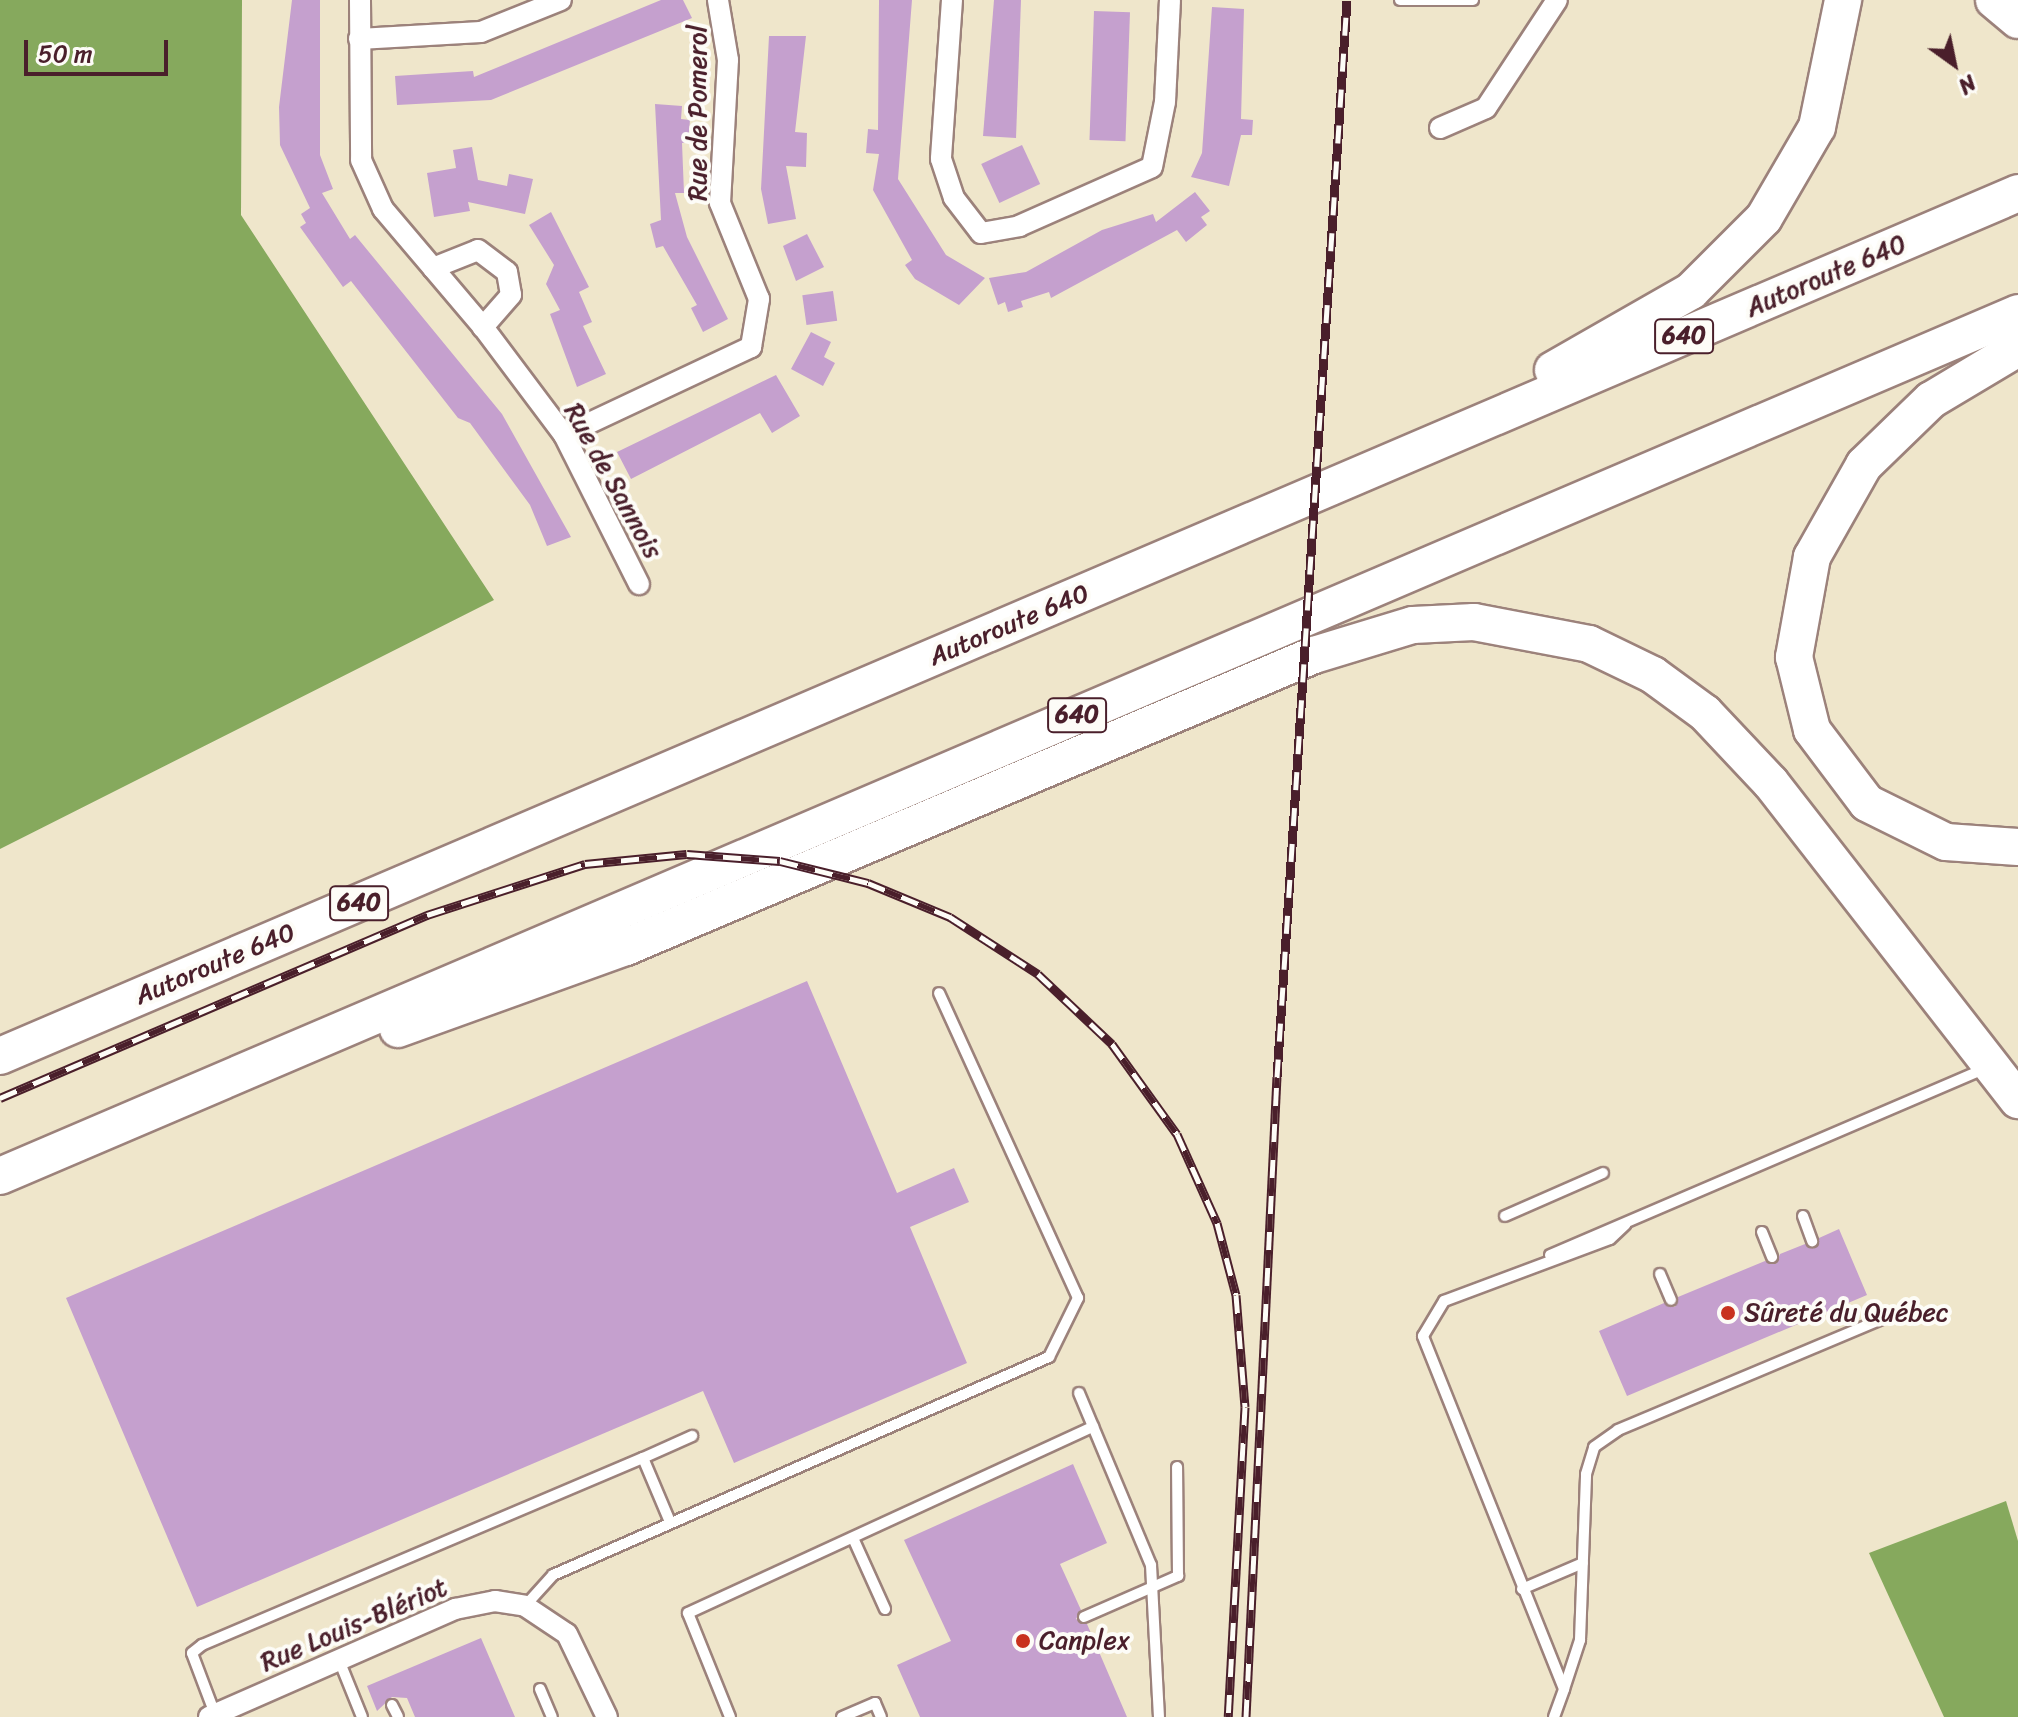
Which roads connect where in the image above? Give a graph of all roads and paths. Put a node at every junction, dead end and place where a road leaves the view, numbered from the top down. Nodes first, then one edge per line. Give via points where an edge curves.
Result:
1 (360, 0) edge
2 (561, 0) edge
3 (718, 0) edge
4 (952, 0) edge
5 (1170, 0) edge
6 (1400, 0) edge
7 (1473, 0) edge
8 (1557, 0) edge
9 (1843, 0) edge
10 (1994, 0) edge
11 (2018, 20) edge
12 (359, 39) junction
13 (1440, 128) dead end
14 (2018, 193) edge
15 (433, 268) junction
16 (2018, 313) edge
17 (483, 327) junction
18 (2018, 348) edge
19 (564, 435) junction
20 (1351, 479) junction
21 (639, 584) dead end
22 (2018, 847) edge
23 (939, 993) dead end
24 (0, 1056) edge
25 (1991, 1064) junction
26 (2018, 1100) edge
27 (136, 1118) junction
28 (1603, 1173) dead end
29 (0, 1176) edge
30 (1505, 1216) dead end
31 (1803, 1216) dead end
32 (1762, 1232) dead end
33 (1812, 1241) dead end
34 (1772, 1257) dead end
35 (1660, 1274) dead end
36 (1671, 1300) dead end
37 (1880, 1320) dead end
38 (1079, 1393) dead end
39 (1093, 1427) junction
40 (692, 1436) dead end
41 (643, 1458) junction
42 (1177, 1467) dead end
43 (670, 1522) junction
44 (853, 1538) junction
45 (1583, 1563) junction
46 (1155, 1586) junction
47 (1522, 1589) junction
48 (525, 1606) junction
49 (885, 1609) dead end
50 (1084, 1617) dead end
51 (339, 1660) junction
52 (540, 1689) dead end
53 (1564, 1689) junction
54 (392, 1705) dead end
55 (212, 1716) edge
56 (362, 1717) edge
57 (398, 1717) edge
58 (552, 1717) edge
59 (607, 1717) edge
60 (730, 1717) edge
61 (842, 1717) edge
62 (881, 1717) edge
63 (1159, 1717) edge
64 (1554, 1717) edge

1 - 12 street, Rue de Sannois
2 - 12 street via 481,32
3 - 19 street, Rue de Pomerol via 728,60 720,203 759,299 751,347
4 - 5 street via 941,159 954,198 981,233 1019,226 1152,167 1165,102
6 - 7 lane
8 - 13 street via 1486,108
9 - 20 highway via 1829,86 1808,147 1782,194 1722,265 1650,317
10 - 11 highway
12 - 15 street, Rue de Sannois via 361,160 383,209
14 - 20 highway, Autoroute 640 / 640
15 - 17 street, Rue de Sannois
15 - 17 street via 478,250 507,272 511,295
16 - 27 highway, 640
17 - 19 street, Rue de Sannois
18 - 22 highway via 1931,400 1864,465 1812,557 1794,657 1812,730 1867,803 1946,842
19 - 21 street, Rue de Sannois
20 - 24 highway, Autoroute 640 / 640
23 - 43 lane via 1078,1298 1049,1357
25 - 26 highway
25 - 27 highway via 1771,783 1705,713 1653,675 1580,640 1453,621 1337,646 564,972
25 - 47 lane via 1625,1225 1610,1239 1543,1259 1444,1301 1423,1336
27 - 29 highway, 640
28 - 30 lane
31 - 33 lane
32 - 34 lane
35 - 36 lane
37 - 45 lane via 1601,1440 1586,1474
38 - 39 lane
39 - 44 lane
39 - 46 lane
40 - 41 lane
41 - 43 lane
41 - 55 lane via 202,1645 192,1653
42 - 46 lane via 1178,1576
43 - 48 lane via 553,1575
44 - 49 lane
44 - 60 lane via 688,1613
45 - 47 lane
45 - 53 lane via 1580,1640
46 - 50 lane
46 - 63 lane
47 - 53 lane
48 - 51 street, Rue Louis-Blériot via 465,1605
48 - 59 street via 573,1642
51 - 55 street, Rue Louis-Blériot
51 - 56 lane
52 - 58 lane
53 - 64 lane
54 - 57 lane
61 - 62 lane via 875,1703

